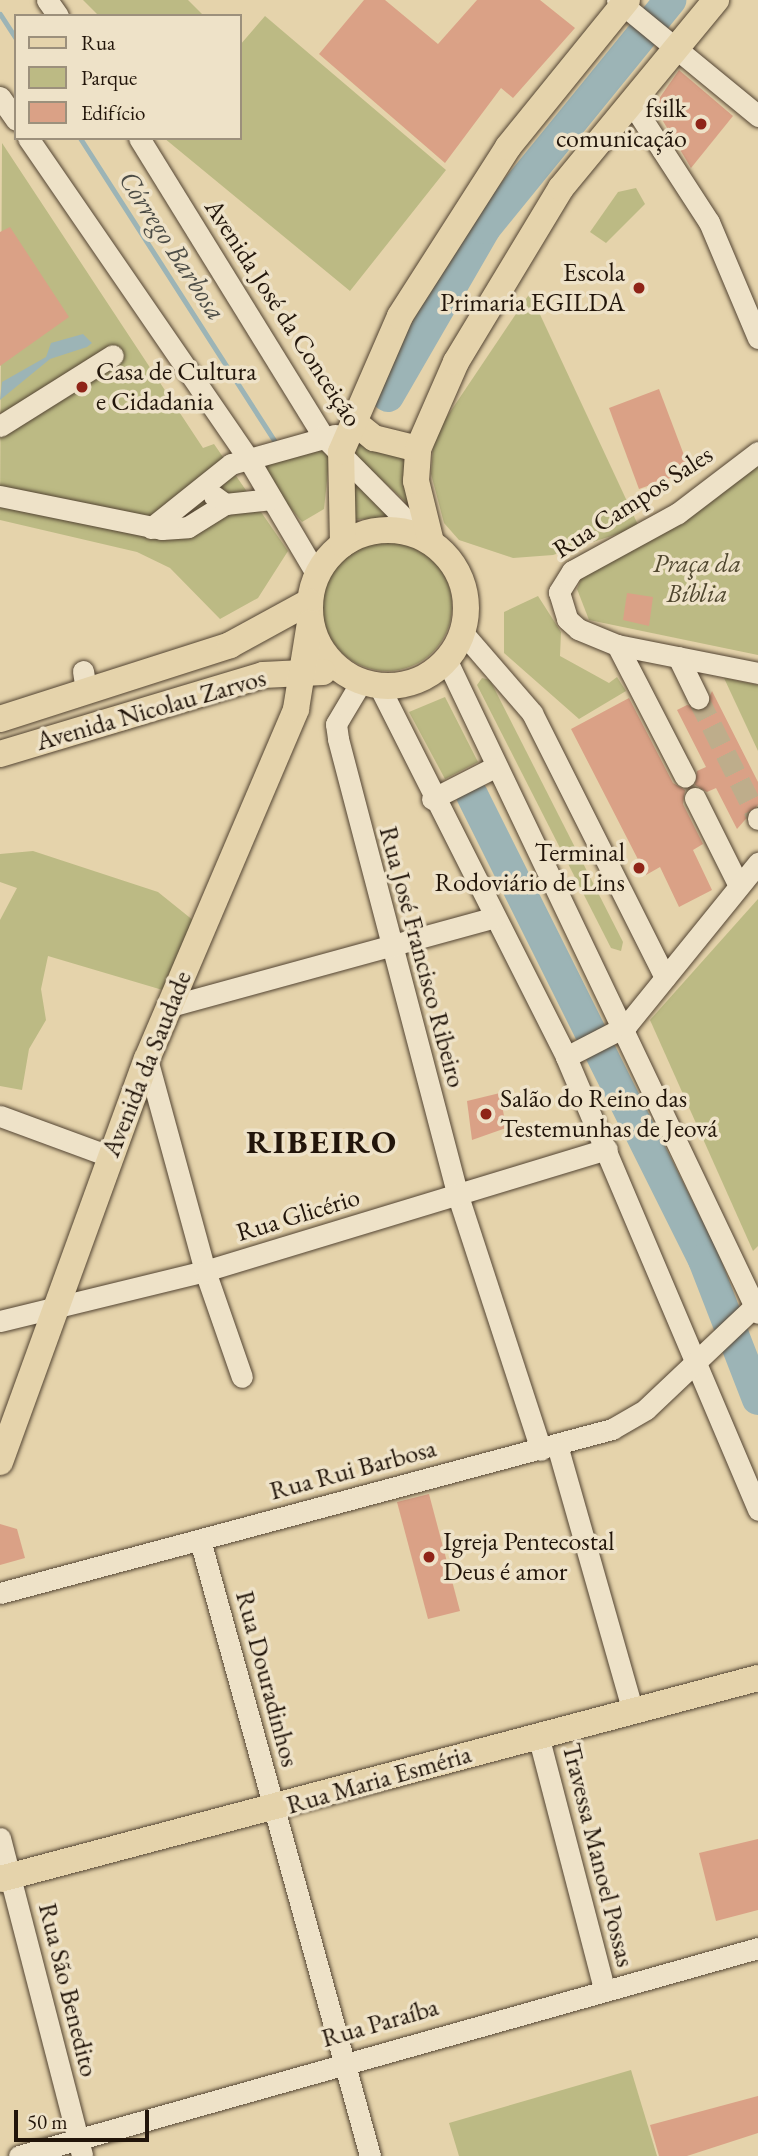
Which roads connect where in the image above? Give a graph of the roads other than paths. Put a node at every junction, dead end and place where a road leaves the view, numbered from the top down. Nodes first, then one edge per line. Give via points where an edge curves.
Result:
1 (716, 0) edge
2 (625, 4) edge
3 (670, 44) junction
4 (0, 97) edge
5 (631, 102) junction
6 (758, 116) edge
7 (14, 117) edge
8 (29, 140) edge
9 (140, 140) edge
10 (758, 338) edge
11 (113, 355) dead end
12 (0, 426) edge
13 (341, 436) junction
14 (418, 449) junction
15 (758, 452) edge
16 (249, 460) junction
17 (211, 480) junction
18 (0, 496) edge
19 (272, 499) junction
20 (225, 504) junction
21 (169, 509) junction
22 (151, 528) junction
23 (178, 529) junction
24 (428, 540) junction
25 (342, 544) junction
26 (317, 575) junction
27 (310, 612) junction
28 (463, 633) junction
29 (617, 645) junction
30 (678, 657) junction
31 (447, 661) junction
32 (305, 672) junction
33 (758, 673) edge
34 (361, 680) junction
35 (698, 698) tunnel mouth
36 (0, 719) edge
37 (0, 754) edge
38 (493, 768) junction
39 (685, 777) dead end
40 (695, 798) dead end
41 (432, 799) junction
42 (758, 863) edge
43 (739, 886) junction
44 (492, 918) junction
45 (389, 950) junction
46 (665, 977) junction
47 (170, 1006) junction
48 (620, 1030) junction
49 (574, 1054) junction
50 (147, 1059) junction
51 (0, 1116) edge
52 (607, 1149) junction
53 (109, 1156) junction
54 (458, 1196) junction
55 (758, 1262) edge
56 (735, 1263) junction
57 (205, 1271) junction
58 (55, 1306) junction
59 (753, 1309) edge
60 (0, 1321) edge
61 (705, 1353) junction
62 (242, 1377) dead end
63 (549, 1447) junction
64 (0, 1461) edge
65 (758, 1510) edge
66 (200, 1540) junction
67 (0, 1593) edge
68 (758, 1678) edge
69 (632, 1709) junction
70 (538, 1735) junction
71 (273, 1810) junction
72 (0, 1838) edge
73 (5, 1877) edge
74 (758, 1948) edge
75 (604, 1989) junction
76 (347, 2062) junction
77 (80, 2148) edge
78 (19, 2156) edge
79 (370, 2156) edge

1 - 3 main road
2 - 3 street
2 - 13 main road via 470,201 400,316
3 - 5 main road
3 - 6 street
4 - 7 street
5 - 10 street via 709,222
5 - 14 main road via 561,188 456,362
8 - 16 street
9 - 13 street, Avenida José da Conceição
11 - 12 street
13 - 14 main road via 374,438
13 - 16 street
13 - 24 street, Avenida José da Conceição
13 - 25 main road
14 - 24 main road via 416,481
15 - 29 street, Rua Campos Sales via 678,513 561,583 567,618
16 - 17 street
16 - 19 street
17 - 20 street via 215,497
17 - 21 street
18 - 22 street
19 - 20 street
19 - 26 street
20 - 23 street
21 - 22 street
21 - 23 street
22 - 23 street
24 - 25 main road via 382,530
24 - 28 main road via 459,573 467,613
25 - 26 main road
26 - 27 main road
27 - 32 main road, Avenida da Saudade
27 - 34 main road via 328,659
27 - 36 main road, Avenida Nicolau Zarvos via 230,645 85,681
28 - 31 main road
28 - 46 street via 532,713
29 - 30 street, Rua Campos Sales
29 - 39 street
30 - 33 street, Rua Campos Sales
30 - 35 street
31 - 34 main road via 416,681
31 - 38 street
32 - 34 main road, Avenida Nicolau Zarvos
32 - 37 main road, Avenida Nicolau Zarvos via 263,675
32 - 47 main road, Avenida da Saudade via 281,748
34 - 41 street
34 - 45 street, Rua José Francisco Ribeiro via 336,724
38 - 41 street
38 - 48 street
40 - 43 street
41 - 44 street
42 - 43 street
43 - 46 street
44 - 45 street
44 - 49 street
45 - 47 street
45 - 54 street, Rua José Francisco Ribeiro
46 - 48 street
47 - 50 main road, Avenida da Saudade
48 - 49 street
48 - 56 street
49 - 52 street
50 - 53 main road, Avenida da Saudade
50 - 57 street
51 - 53 street
52 - 54 street, Rua Glicério
52 - 61 street
53 - 58 main road, Avenida da Saudade
54 - 57 street, Rua Glicério
54 - 63 street, Rua José Francisco Ribeiro
55 - 56 street
56 - 59 street
57 - 58 street, Rua Glicério
57 - 62 street
58 - 60 street, Rua Glicério
58 - 64 main road, Avenida da Saudade
59 - 61 street, Rua Rui Barbosa
61 - 63 street, Rua Rui Barbosa via 646,1409 612,1429
61 - 65 street
63 - 66 street, Rua Rui Barbosa
63 - 69 street, Rua José Francisco Ribeiro
66 - 67 street, Rua Rui Barbosa
66 - 71 street, Rua Douradinhos
68 - 69 main road, Rua Maria Esméria
69 - 70 main road, Rua Maria Esméria
70 - 71 main road, Rua Maria Esméria
70 - 75 street, Travessa Manoel Possas
71 - 73 main road, Rua Maria Esméria
71 - 76 street, Rua Douradinhos
72 - 73 street, Rua São Benedito
73 - 77 street, Rua São Benedito
74 - 75 street, Rua Paraíba
75 - 76 street, Rua Paraíba
76 - 77 street, Rua Paraíba
76 - 79 street, Rua Douradinhos
77 - 78 street, Rua Paraíba

